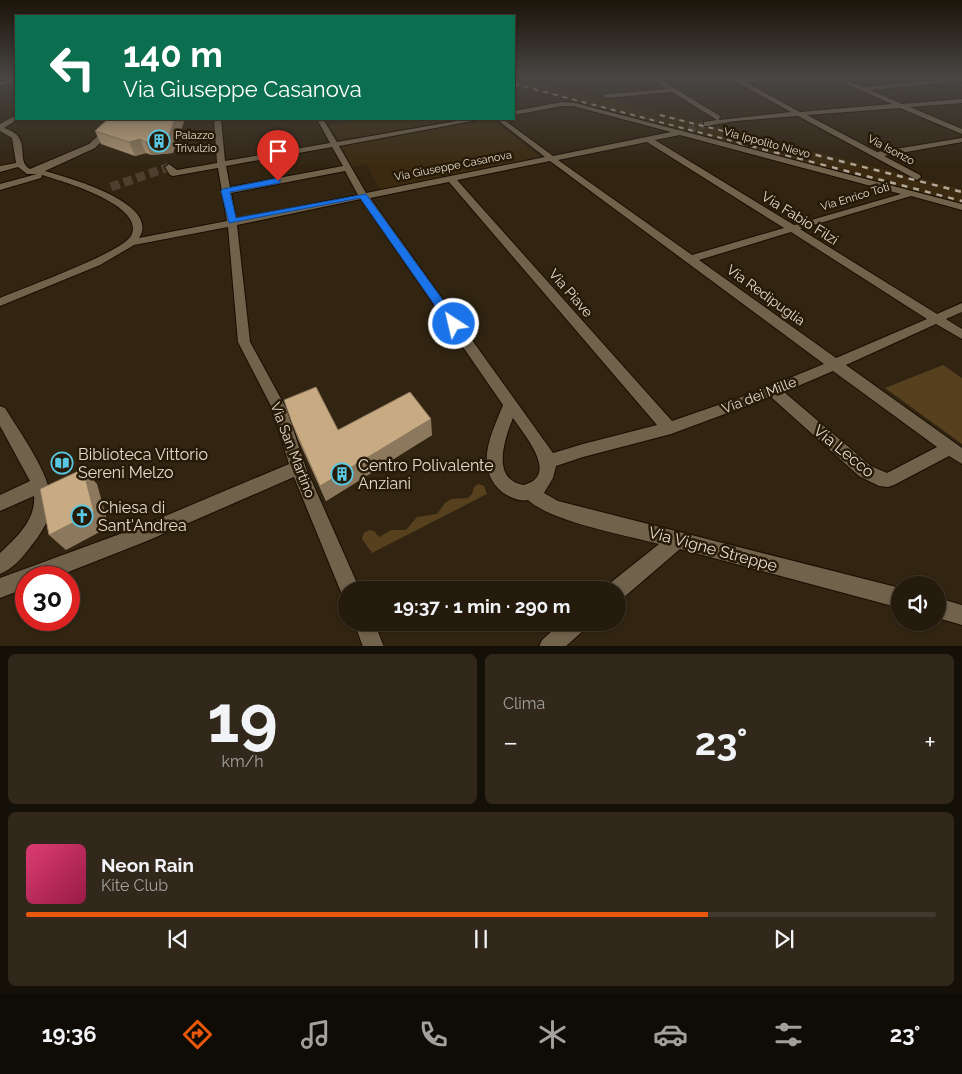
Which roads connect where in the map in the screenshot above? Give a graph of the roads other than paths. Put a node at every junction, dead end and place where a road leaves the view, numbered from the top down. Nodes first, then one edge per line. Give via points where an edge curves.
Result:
1 (542, 108) edge
2 (581, 108) edge
3 (702, 108) edge
4 (792, 108) edge
5 (871, 108) edge
6 (907, 108) edge
7 (515, 113) edge
8 (802, 113) junction
9 (15, 118) edge
10 (717, 118) dead end
11 (121, 120) edge
12 (217, 120) edge
13 (321, 120) edge
14 (473, 120) edge
15 (500, 120) edge
16 (707, 124) tunnel mouth
17 (0, 128) edge
18 (962, 132) edge
19 (678, 133) tunnel mouth
20 (650, 140) dead end
21 (962, 140) edge
22 (333, 144) junction
23 (875, 155) junction
24 (551, 158) junction
25 (221, 163) junction
26 (22, 164) junction
27 (169, 168) tunnel mouth
28 (347, 168) junction
29 (0, 169) edge
30 (37, 172) junction
31 (917, 177) dead end
32 (450, 178) junction
33 (0, 187) edge
34 (112, 187) tunnel mouth
35 (100, 191) junction
36 (226, 191) junction
37 (912, 193) junction
38 (363, 195) junction
39 (962, 207) edge
40 (232, 221) junction
41 (792, 229) junction
42 (131, 243) junction
43 (691, 259) junction
44 (0, 302) edge
45 (962, 307) edge
46 (936, 319) junction
47 (962, 335) edge
48 (836, 365) junction
49 (772, 390) junction
50 (511, 404) junction
51 (0, 412) edge
52 (669, 428) junction
53 (956, 452) edge
54 (549, 462) junction
55 (298, 468) junction
56 (39, 485) junction
57 (530, 491) junction
58 (0, 503) edge
59 (678, 539) junction
60 (0, 565) edge
61 (346, 581) edge
62 (626, 582) edge
63 (0, 588) edge
64 (891, 596) edge
65 (946, 610) edge
66 (962, 615) edge
67 (368, 631) edge
68 (567, 631) edge
69 (374, 646) edge
70 (548, 646) edge

1 - 7 street, Via Ippolito Nievo
2 - 37 street, Via Ippolito Nievo
3 - 10 street
4 - 8 street, Via Isonzo
5 - 8 street
6 - 18 street
8 - 16 street
8 - 23 street, Via Isonzo
9 - 17 street
11 - 30 street via 92,146
12 - 25 street, Via San Martino
13 - 22 street
14 - 22 street
15 - 24 street, Via Redipuglia
17 - 26 street via 16,136
19 - 24 street, Via Giuseppe Casanova
20 - 41 street, Via Fabio Filzi
21 - 23 street
22 - 25 street
22 - 28 street
23 - 31 street, Via Isonzo
24 - 32 street, Via Giuseppe Casanova
24 - 43 street, Via Redipuglia
25 - 27 street via 173,173
25 - 36 street, Via San Martino
26 - 29 street
26 - 30 street
28 - 36 street
28 - 38 street
30 - 33 street
30 - 35 street
32 - 38 street, Via Giuseppe Casanova
32 - 52 street, Via Piave
34 - 35 street
35 - 42 street via 135,218 138,232
36 - 40 street, Via San Martino
37 - 39 street, Via Ippolito Nievo
37 - 41 street, Via Enrico Toti
38 - 40 street, Via Giuseppe Casanova
38 - 50 street
40 - 42 street, Via Giuseppe Casanova
40 - 55 street, Via San Martino via 244,342 279,408
41 - 43 street, Via Enrico Toti
41 - 46 street, Via Fabio Filzi
42 - 44 street, Via Giuseppe Casanova via 74,274
43 - 48 street, Via Redipuglia
45 - 46 street, Via dei Mille
46 - 47 street, Via Fabio Filzi
46 - 48 street, Via dei Mille
48 - 49 street, Via dei Mille
48 - 53 street, Via Redipuglia
49 - 52 street, Via dei Mille
49 - 53 street, Via Lecco via 865,472 879,479 892,479
50 - 54 street
50 - 57 street, Via Vigne Streppe via 495,450 494,463 499,476 512,489 521,493
51 - 56 street
52 - 54 street, Via dei Mille
54 - 57 street via 542,482
55 - 61 street, Via San Martino
55 - 63 street via 141,535
56 - 58 street
56 - 60 street via 43,502 40,516 27,536
57 - 59 street, Via Vigne Streppe via 555,508
59 - 62 street
59 - 64 street, Via Vigne Streppe
65 - 66 street
67 - 69 street
68 - 70 street

